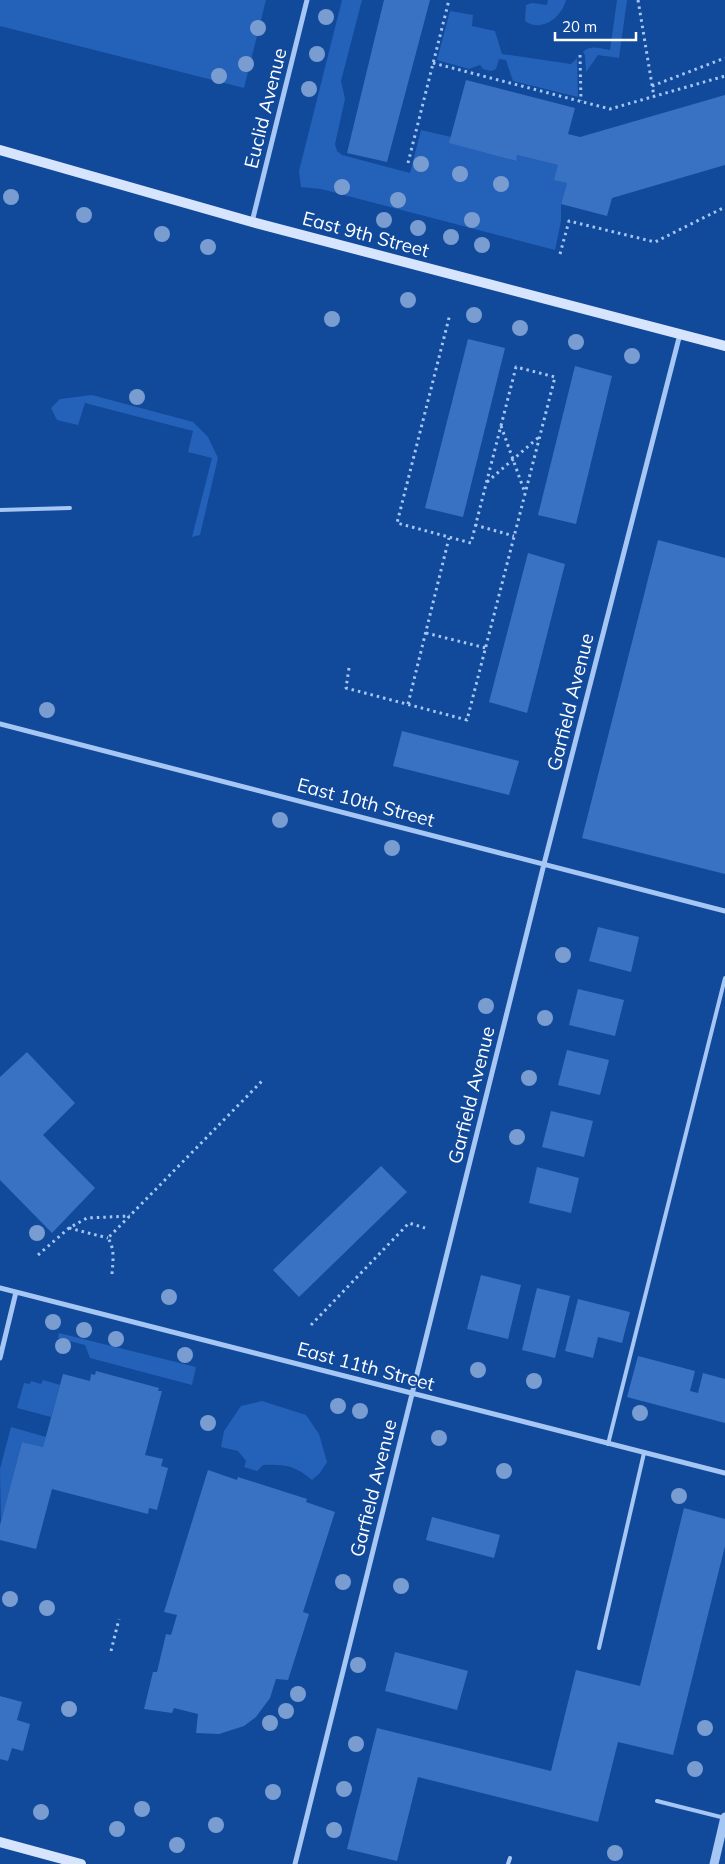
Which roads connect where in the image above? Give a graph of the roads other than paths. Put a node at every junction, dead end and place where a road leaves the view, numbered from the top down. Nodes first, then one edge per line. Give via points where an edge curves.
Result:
1 (307, 0) edge
2 (0, 150) edge
3 (252, 222) junction
4 (680, 334) junction
5 (725, 346) edge
6 (70, 508) dead end
7 (0, 510) edge
8 (0, 724) edge
9 (544, 864) junction
10 (725, 911) edge
11 (725, 978) edge
12 (0, 1288) edge
13 (16, 1292) junction
14 (0, 1358) edge
15 (412, 1394) junction
16 (608, 1444) junction
17 (644, 1453) junction
18 (725, 1473) edge
19 (599, 1648) dead end
20 (657, 1801) dead end
21 (725, 1817) edge
22 (0, 1842) edge
23 (510, 1858) dead end
24 (81, 1864) edge
25 (294, 1864) edge
26 (508, 1864) edge
27 (714, 1864) edge

1 - 3 street, Euclid Avenue
2 - 3 main road, East 9th Street
3 - 4 main road, East 9th Street
4 - 5 main road, East 9th Street
4 - 9 street, Garfield Avenue
6 - 7 lane
8 - 9 street, East 10th Street
9 - 10 street, East 10th Street
9 - 15 street, Garfield Avenue
11 - 16 lane
12 - 13 street, East 11th Street
13 - 14 street
13 - 15 street, East 11th Street
15 - 16 street, East 11th Street
15 - 25 street, Garfield Avenue
16 - 17 street, East 11th Street
17 - 18 street, East 11th Street
17 - 19 lane
20 - 21 lane
21 - 27 street
22 - 24 main road
23 - 26 lane

